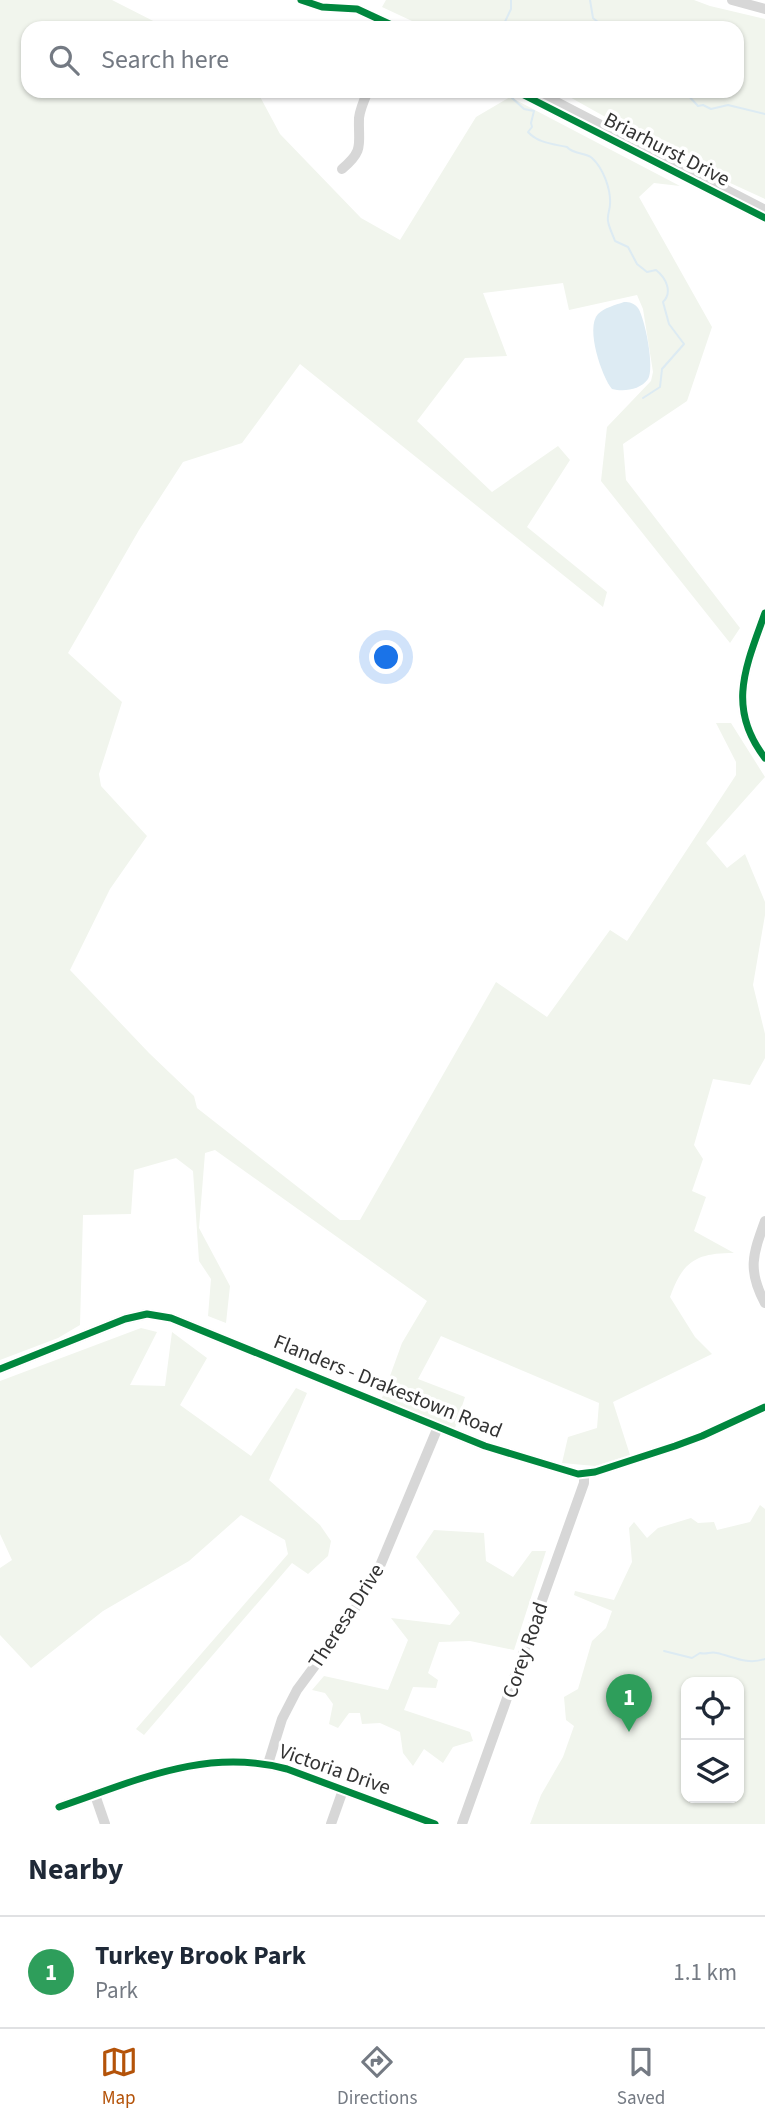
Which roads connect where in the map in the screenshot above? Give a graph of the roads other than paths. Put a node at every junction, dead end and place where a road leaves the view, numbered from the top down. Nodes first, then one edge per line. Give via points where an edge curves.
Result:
1 (301, 0) edge
2 (732, 0) edge
3 (765, 9) edge
4 (383, 21) edge
5 (365, 98) edge
6 (530, 98) edge
7 (549, 98) edge
8 (342, 169) dead end
9 (765, 210) edge
10 (765, 218) edge
11 (765, 613) edge
12 (765, 758) edge
13 (765, 1221) edge
14 (765, 1303) edge
15 (0, 1369) edge
16 (765, 1407) edge
17 (438, 1427) junction
18 (584, 1474) junction
19 (268, 1764) junction
20 (344, 1790) junction
21 (95, 1795) junction
22 (59, 1807) dead end
23 (105, 1824) edge
24 (331, 1824) edge
25 (435, 1824) edge
26 (462, 1824) edge

1 - 4 street via 322,7 357,9
2 - 3 street
5 - 8 street via 359,116 359,149
6 - 10 street, Briarhurst Drive
7 - 9 street, Briarhurst Drive
11 - 12 street via 744,670 742,693 747,727
13 - 14 street via 752,1264
15 - 17 street, Flanders - Drakestown Road via 125,1320 160,1315
16 - 18 street, Flanders - Drakestown Road via 702,1436
17 - 18 street, Flanders - Drakestown Road via 521,1458
17 - 19 street, Theresa Drive via 376,1573 297,1690
18 - 26 street, Corey Road
19 - 20 street, Victoria Drive
19 - 21 street, Victoria Drive via 199,1763
20 - 24 street
20 - 25 street, Victoria Drive
21 - 22 street, Victoria Drive
21 - 23 street

